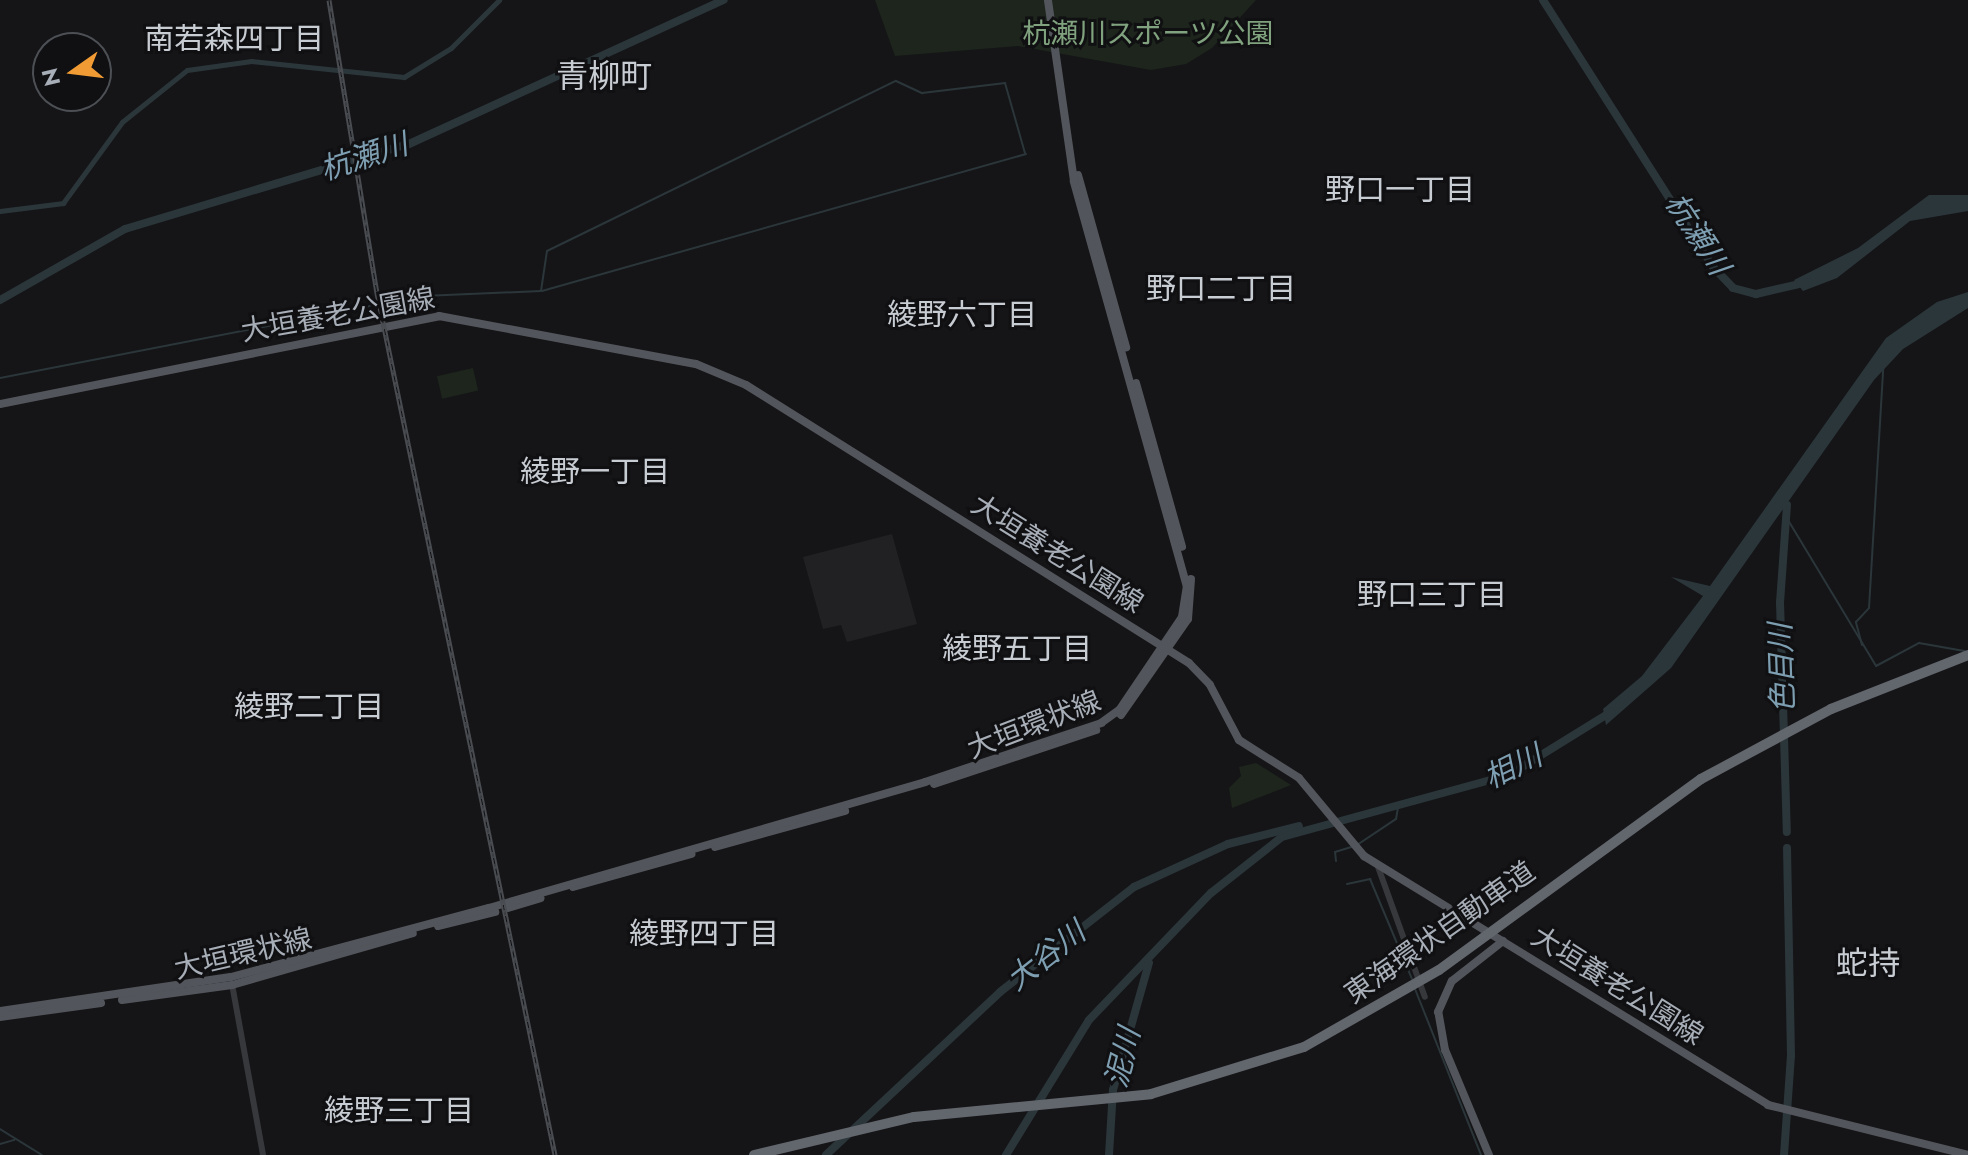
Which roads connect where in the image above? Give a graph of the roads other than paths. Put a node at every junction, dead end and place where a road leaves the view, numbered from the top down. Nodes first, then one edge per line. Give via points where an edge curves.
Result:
1 (1051, 0) edge
2 (0, 404) edge
3 (1167, 649) junction
4 (1968, 655) edge
5 (1377, 864) junction
6 (560, 888) junction
7 (436, 923) junction
8 (1503, 941) junction
9 (231, 981) junction
10 (1425, 997) dead end
11 (0, 1011) edge
12 (0, 1017) edge
13 (1932, 1150) edge
14 (263, 1155) edge
15 (754, 1155) edge
16 (1489, 1155) edge
17 (1968, 1155) edge

1 - 3 main road, 大垣環状線 via 1061,109 1076,181 1184,572 1186,604
2 - 3 main road, 大垣養老公園線 via 439,316 669,356 746,385
3 - 5 main road, 大垣養老公園線 via 1206,679 1239,740 1311,793 1361,854
3 - 6 main road, 大垣環状線 via 1129,699 1101,723
4 - 15 highway, 東海環状自動車道, bridge via 1842,704 1733,760 1642,817 1412,988 1304,1047 1151,1094 914,1117
5 - 8 main road, 大垣養老公園線
5 - 10 street
6 - 7 main road
6 - 7 main road, 大垣環状線
7 - 9 main road, 大垣環状線
8 - 13 main road, 大垣養老公園線 via 1787,1112
8 - 16 main road via 1452,981 1438,1012 1445,1050
9 - 11 main road, 大垣環状線
9 - 12 main road, 大垣環状線
9 - 14 street
13 - 17 main road, 大垣養老公園線

